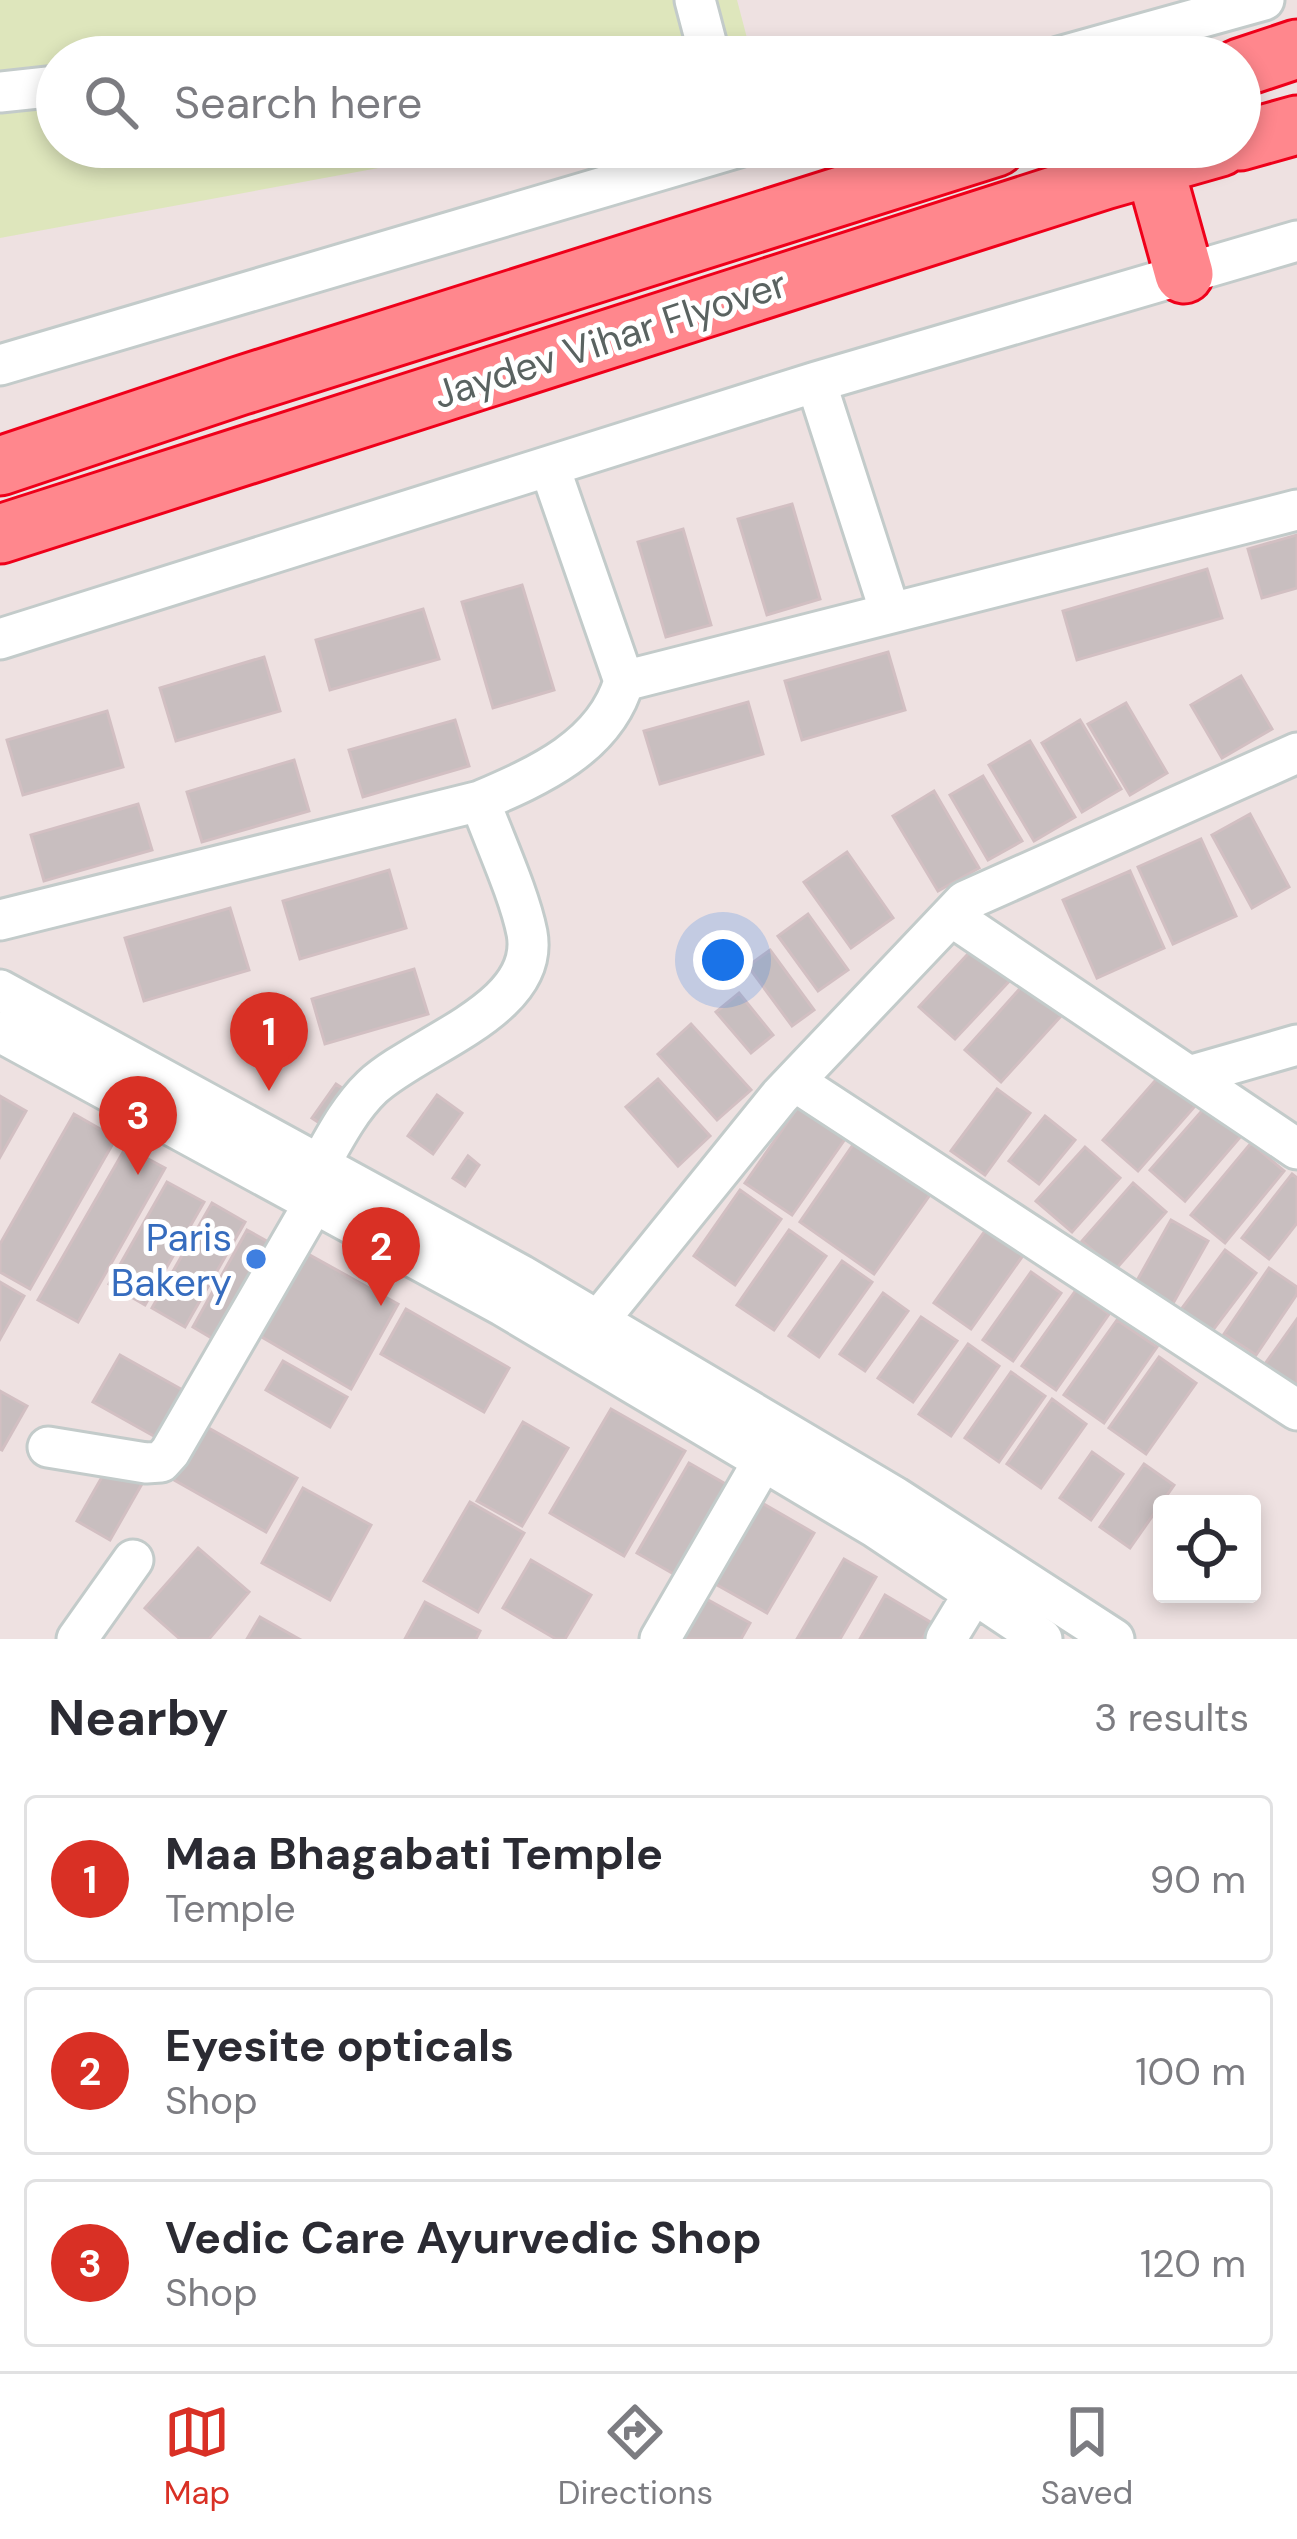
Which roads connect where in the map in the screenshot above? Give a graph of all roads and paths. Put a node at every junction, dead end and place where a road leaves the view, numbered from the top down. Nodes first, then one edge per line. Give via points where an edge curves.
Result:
1 (695, 0) edge
2 (1264, 0) edge
3 (704, 36) edge
4 (1135, 36) edge
5 (1297, 49) edge
6 (1261, 61) edge
7 (36, 88) edge
8 (0, 92) edge
9 (1297, 125) edge
10 (1261, 135) edge
11 (668, 168) edge
12 (930, 168) edge
13 (1146, 168) edge
14 (1129, 173) junction
15 (1297, 241) edge
16 (1184, 274) junction
17 (0, 365) edge
18 (816, 382) junction
19 (0, 466) edge
20 (550, 468) junction
21 (1297, 511) edge
22 (0, 534) edge
23 (890, 611) junction
24 (0, 639) edge
25 (624, 681) junction
26 (1297, 753) edge
27 (480, 801) junction
28 (951, 916) junction
29 (0, 920) edge
30 (0, 991) edge
31 (0, 1032) edge
32 (1297, 1045) edge
33 (1189, 1076) junction
34 (794, 1081) junction
35 (1297, 1150) edge
36 (320, 1164) junction
37 (314, 1203) junction
38 (598, 1321) junction
39 (1297, 1410) edge
40 (48, 1447) dead end
41 (763, 1461) junction
42 (885, 1512) junction
43 (134, 1560) dead end
44 (974, 1593) junction
45 (77, 1639) edge
46 (660, 1639) edge
47 (946, 1639) edge
48 (1042, 1639) edge
49 (1114, 1639) edge

1 - 3 street
2 - 4 street
5 - 6 highway
7 - 8 street
9 - 10 highway
11 - 17 street
12 - 19 highway, Jaydev Vihar Flyover
13 - 14 highway, Jaydev Vihar Flyover
14 - 16 highway
14 - 22 highway, Jaydev Vihar Flyover
15 - 16 street
16 - 18 street
18 - 20 street
18 - 23 street
20 - 24 street
20 - 25 street
21 - 23 street
23 - 25 street
25 - 27 street via 585,742
26 - 28 street via 965,901
27 - 29 street
27 - 36 street via 527,934 526,962 497,1004 368,1090
28 - 33 street
28 - 34 street
30 - 36 street
31 - 37 street
32 - 33 street
33 - 35 street
34 - 38 street
34 - 39 street
36 - 38 street
37 - 40 street via 161,1462
37 - 41 street
38 - 42 street
41 - 42 street
41 - 46 street
42 - 44 street
42 - 49 street
43 - 45 street
44 - 47 street
44 - 48 street

